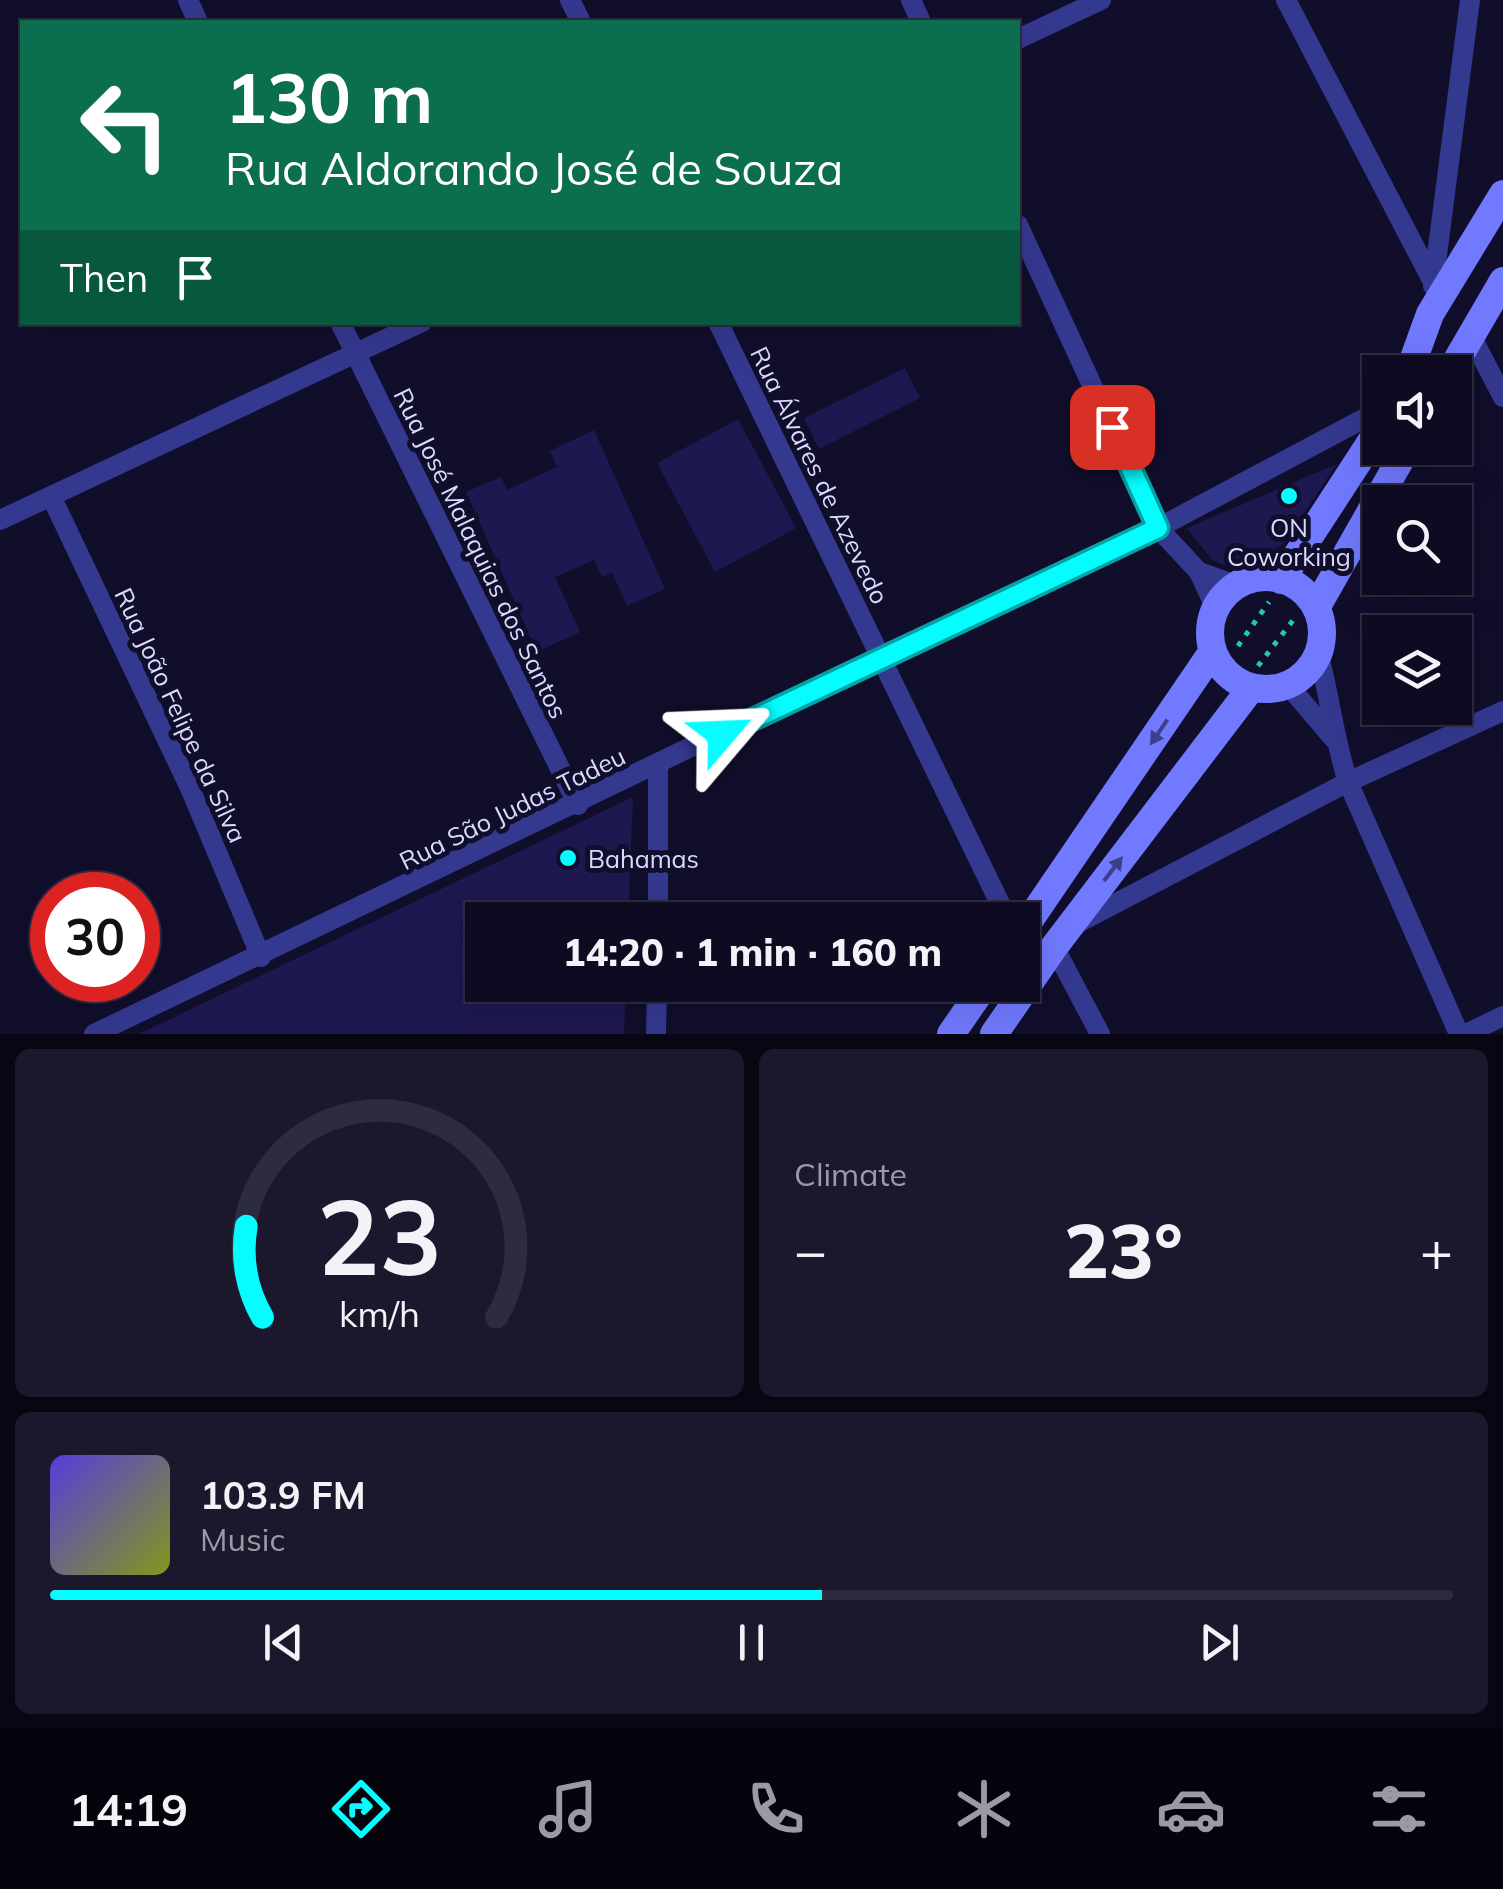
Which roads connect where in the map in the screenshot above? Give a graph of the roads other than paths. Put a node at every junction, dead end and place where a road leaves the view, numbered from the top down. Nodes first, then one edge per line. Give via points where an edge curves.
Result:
1 (1100, 0) edge
2 (1286, 0) edge
3 (1470, 0) edge
4 (1020, 38) edge
5 (1503, 194) edge
6 (1020, 229) edge
7 (1503, 281) edge
8 (1434, 284) junction
9 (1430, 314) junction
10 (341, 325) edge
11 (416, 325) edge
12 (719, 325) edge
13 (1471, 336) junction
14 (1414, 355) edge
15 (1460, 355) edge
16 (356, 356) junction
17 (1502, 392) edge
18 (1362, 420) edge
19 (1362, 456) edge
20 (1398, 465) edge
21 (51, 496) junction
22 (0, 520) edge
23 (1158, 528) junction
24 (1198, 572) junction
25 (1281, 580) junction
26 (1236, 586) junction
27 (1316, 608) junction
28 (1216, 609) junction
29 (1214, 651) junction
30 (1318, 653) junction
31 (880, 656) junction
32 (1288, 685) junction
33 (1252, 687) junction
34 (1503, 711) edge
35 (1334, 739) junction
36 (658, 764) junction
37 (1348, 782) junction
38 (578, 805) junction
39 (658, 902) edge
40 (999, 902) edge
41 (1040, 905) edge
42 (1061, 938) junction
43 (262, 957) junction
44 (657, 1002) edge
45 (974, 1002) edge
46 (1503, 1016) edge
47 (94, 1034) edge
48 (656, 1034) edge
49 (952, 1034) edge
50 (994, 1034) edge
51 (1100, 1034) edge
52 (1458, 1034) edge
53 (1466, 1034) edge

1 - 4 street
2 - 8 street
3 - 8 street
5 - 9 main road
6 - 23 street
7 - 13 main road
8 - 9 street
9 - 14 main road
10 - 16 street, Rua José Malaquias dos Santos
11 - 16 street
12 - 31 street, Rua Álvares de Azevedo
13 - 15 main road
13 - 17 street
16 - 21 street
16 - 38 street, Rua José Malaquias dos Santos
18 - 23 street, Rua São Judas Tadeu
19 - 25 main road
20 - 27 main road
21 - 22 street
21 - 43 street, Rua João Felipe da Silva
23 - 24 street
23 - 31 street, Rua São Judas Tadeu
24 - 26 street
24 - 28 street
25 - 26 main road via 1253,578
25 - 27 main road
26 - 28 main road
27 - 30 main road via 1322,626
28 - 29 main road
29 - 33 main road via 1223,668
29 -> 41 main road
30 - 32 main road
30 - 35 street
31 - 36 street, Rua São Judas Tadeu
31 - 40 street, Rua Álvares de Azevedo
32 - 33 main road
32 - 35 street
42 -> 33 main road
34 - 37 street
35 - 37 street
36 - 38 street, Rua São Judas Tadeu
36 - 39 street
37 - 42 street
37 - 52 street
38 - 43 street, Rua São Judas Tadeu
42 - 50 main road
42 - 51 street
43 - 47 street, Rua São Judas Tadeu
44 - 48 street
45 - 49 main road
46 - 53 street

